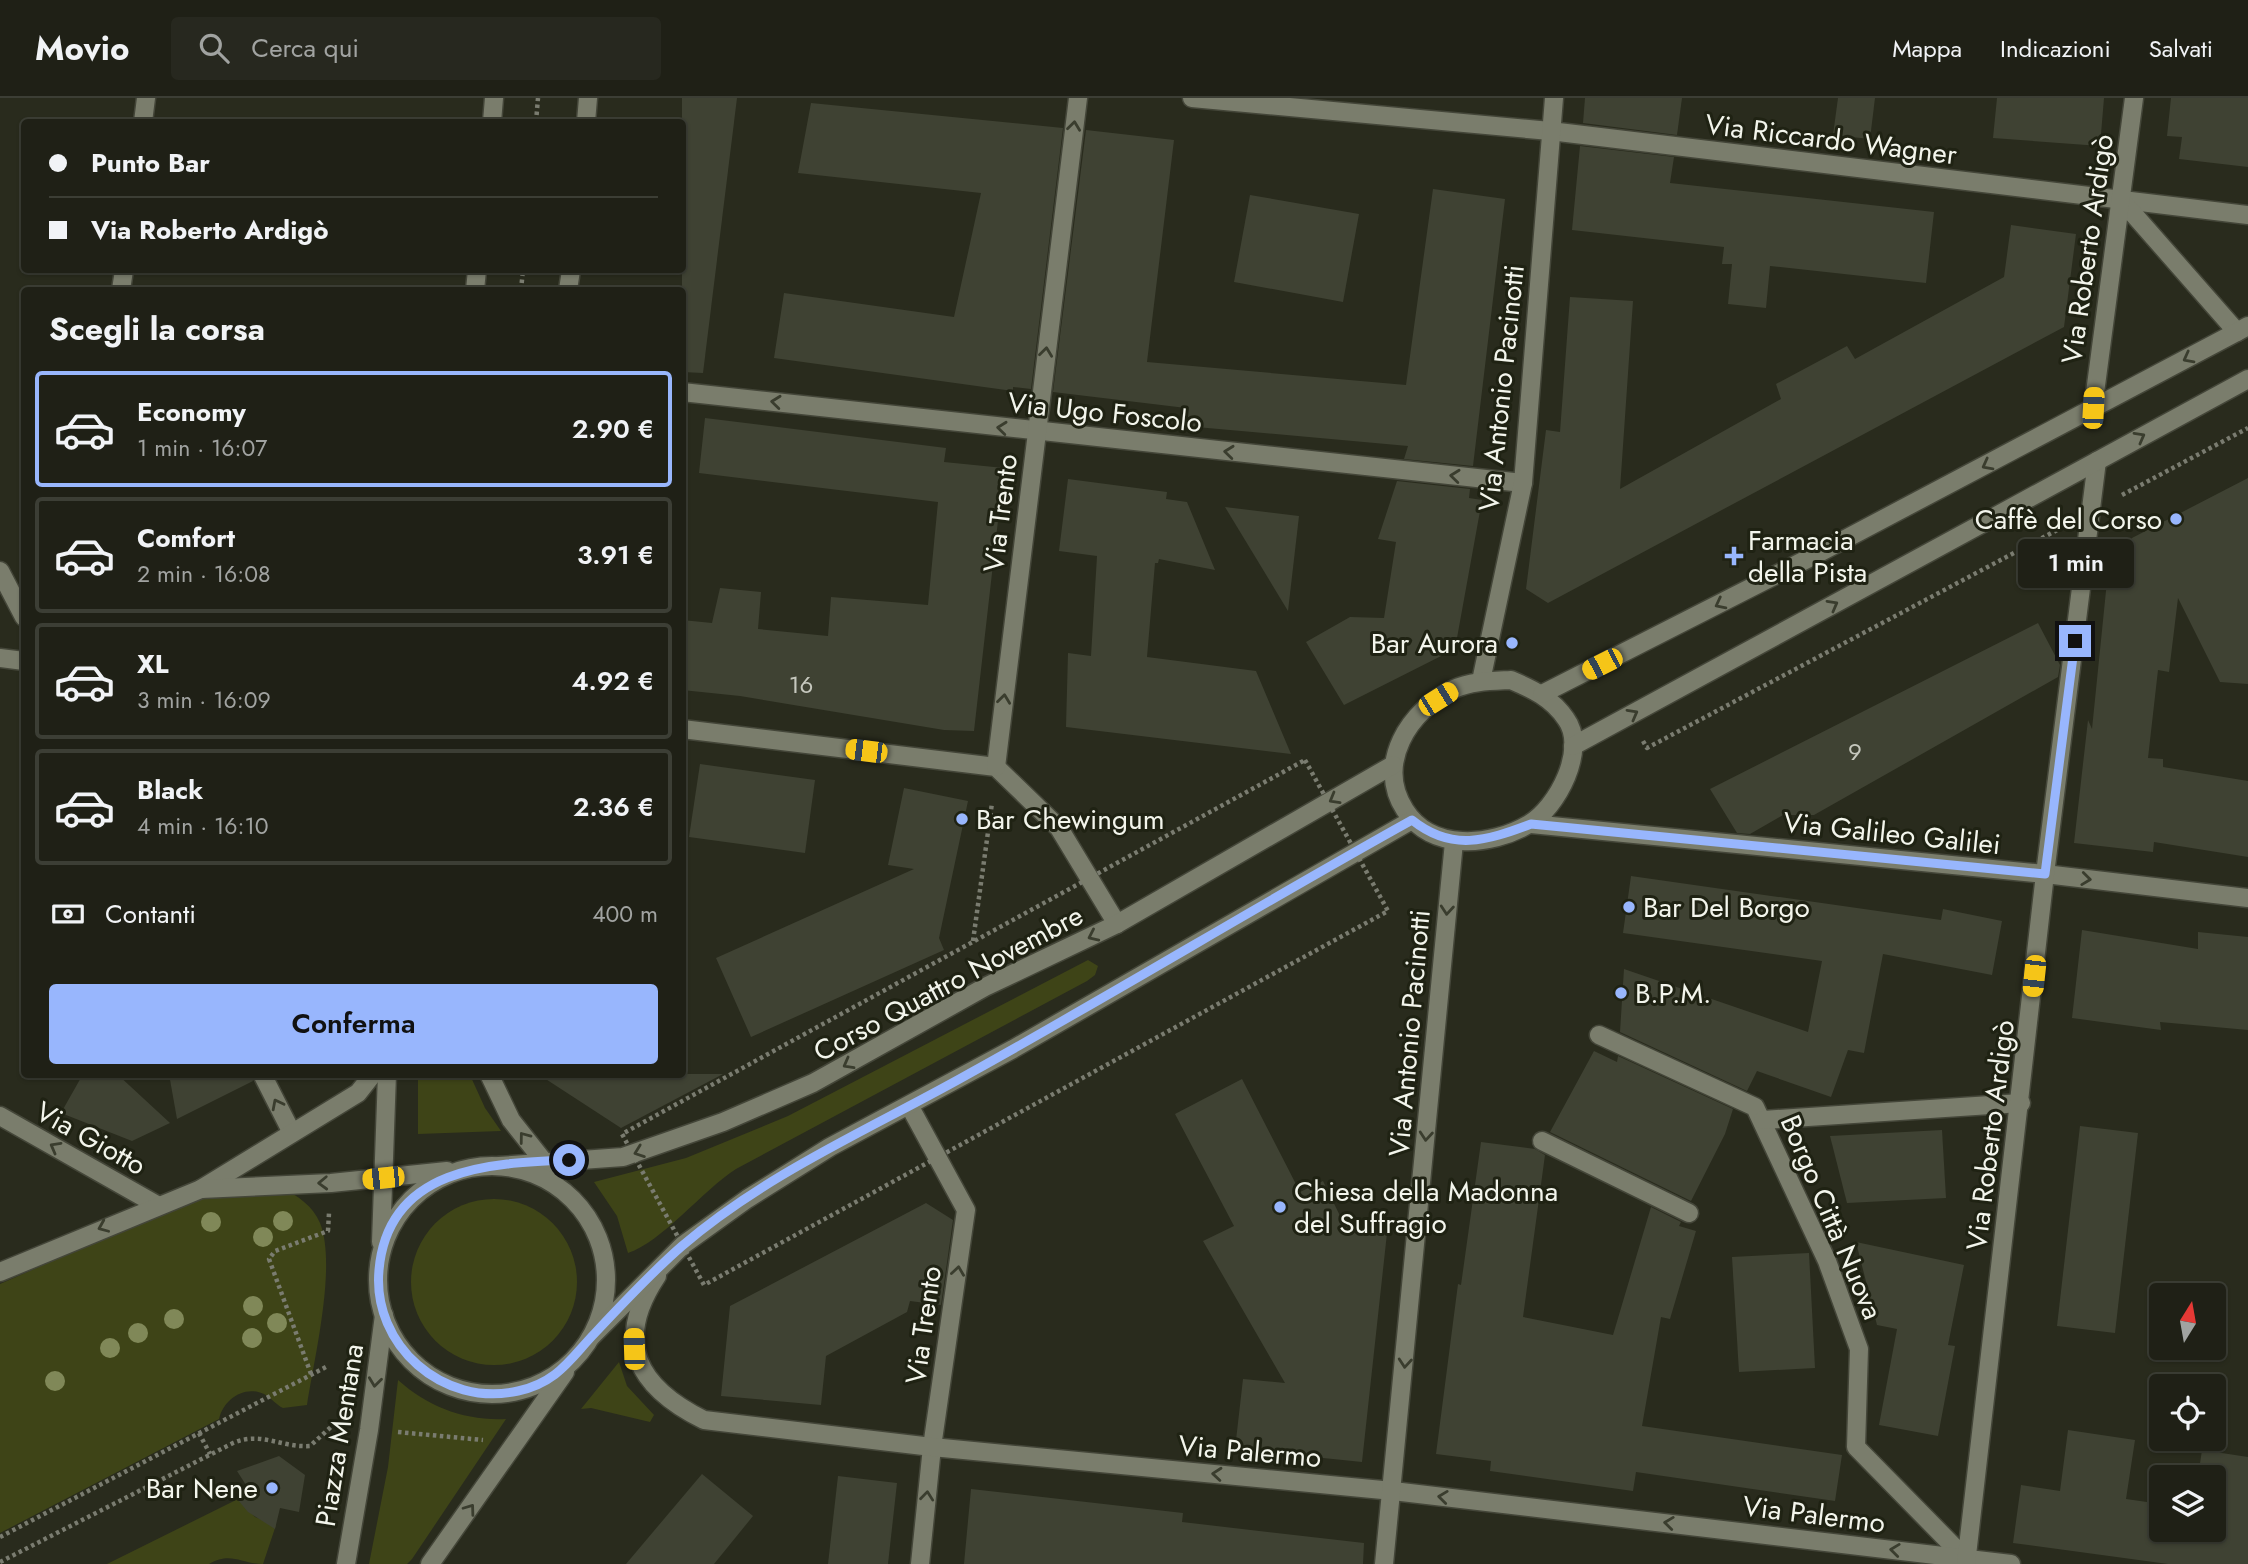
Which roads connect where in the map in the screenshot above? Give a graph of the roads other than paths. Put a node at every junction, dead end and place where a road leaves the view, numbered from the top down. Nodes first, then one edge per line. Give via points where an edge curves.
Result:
1 (146, 98) edge
2 (494, 98) edge
3 (588, 98) edge
4 (1078, 98) edge
5 (1192, 98) edge
6 (1554, 98) edge
7 (2134, 98) edge
8 (143, 119) edge
9 (492, 119) edge
10 (586, 119) edge
11 (1550, 131) junction
12 (2122, 201) junction
13 (2248, 215) edge
14 (2243, 329) edge
15 (2248, 379) edge
16 (686, 392) edge
17 (2093, 408) junction
18 (1036, 431) junction
19 (2097, 461) junction
20 (1523, 483) junction
21 (0, 571) edge
22 (21, 611) edge
23 (0, 658) edge
24 (21, 661) edge
25 (1481, 681) junction
26 (1542, 694) junction
27 (686, 729) edge
28 (1573, 746) junction
29 (1392, 765) junction
30 (996, 767) junction
31 (1412, 820) junction
32 (1531, 824) junction
33 (1454, 842) junction
34 (2045, 874) junction
35 (2248, 898) edge
36 (1118, 924) junction
37 (1599, 1035) dead end
38 (264, 1078) edge
39 (370, 1078) edge
40 (387, 1078) edge
41 (491, 1078) edge
42 (2021, 1103) junction
43 (909, 1107) junction
44 (0, 1116) edge
45 (1763, 1120) junction
46 (292, 1133) junction
47 (1542, 1141) dead end
48 (543, 1161) junction
49 (499, 1166) junction
50 (464, 1170) junction
51 (383, 1178) junction
52 (201, 1189) junction
53 (157, 1205) junction
54 (582, 1209) junction
55 (1689, 1213) dead end
56 (683, 1245) junction
57 (380, 1258) junction
58 (0, 1272) edge
59 (383, 1315) junction
60 (591, 1337) junction
61 (572, 1361) junction
62 (932, 1447) junction
63 (1393, 1491) junction
64 (1966, 1562) edge
65 (346, 1564) edge
66 (430, 1564) edge
67 (920, 1564) edge
68 (1384, 1564) edge
69 (2011, 1564) edge

1 - 8 street
2 - 9 street
3 - 10 street
18 -> 4 street, Via Trento
5 - 11 street, Via Riccardo Wagner
6 - 11 street, Via Antonio Pacinotti
7 - 12 street, Via Roberto Ardigò
11 - 12 street, Via Riccardo Wagner
11 - 20 street, Via Antonio Pacinotti
12 - 13 street, Via Riccardo Wagner
12 - 14 street
12 - 17 street, Via Roberto Ardigò
14 -> 17 street
19 -> 15 street
18 -> 16 street, Via Ugo Foscolo
17 -> 26 street
20 -> 18 street, Via Ugo Foscolo
30 -> 18 street, Via Trento
28 -> 19 street
19 - 34 street, Via Roberto Ardigò
20 - 25 street, Via Antonio Pacinotti
21 - 22 street
23 - 24 street
25 - 26 street via 1511,680
25 - 29 street via 1455,689 1422,709 1404,735
26 - 28 street via 1568,720
27 - 30 street
28 - 32 street via 1561,792
29 - 31 street via 1398,798
29 -> 36 street, Corso Quattro Novembre
30 - 36 street via 1059,828
31 - 33 street via 1429,834
31 - 43 street
32 - 33 street via 1487,838
32 - 34 street, Via Galileo Galilei
33 -> 63 street, Via Antonio Pacinotti
34 -> 35 street, Via Galileo Galilei
34 - 42 street, Via Roberto Ardigò
36 -> 48 street, Corso Quattro Novembre via 985,987 813,1083 723,1122 623,1157
37 - 45 street, Borgo Città Nuova via 1755,1107
46 -> 38 street
39 - 46 street via 358,1093
40 - 51 street
48 -> 41 street via 511,1120
42 - 45 street
42 - 64 street, Via Roberto Ardigò
43 - 56 street via 830,1147
62 -> 43 street, Via Trento via 966,1210
53 -> 44 street, Via Giotto
45 - 64 street, Borgo Città Nuova via 1827,1261 1859,1349 1856,1447
46 - 52 street
47 - 55 street
48 - 49 street, Corso Quattro Novembre
48 - 54 street
49 - 50 street
49 - 54 street via 541,1177
50 - 51 street
50 - 57 street via 432,1184 406,1206 392,1225
51 -> 52 street
51 - 57 street
52 - 53 street
53 -> 58 street
54 - 60 street via 606,1266 603,1308
56 - 60 street
56 - 62 street, Via Palermo via 649,1288 634,1333 641,1367 658,1392 704,1420
57 - 59 street
59 - 61 street via 415,1363 433,1377 465,1390 487,1394 518,1391 547,1380
59 -> 65 street, Piazza Mentana
60 - 61 street
66 -> 61 street
63 -> 62 street, Via Palermo
67 -> 62 street, Via Trento
64 -> 63 street, Via Palermo
63 - 68 street, Via Antonio Pacinotti
64 - 69 street, Via Palermo

